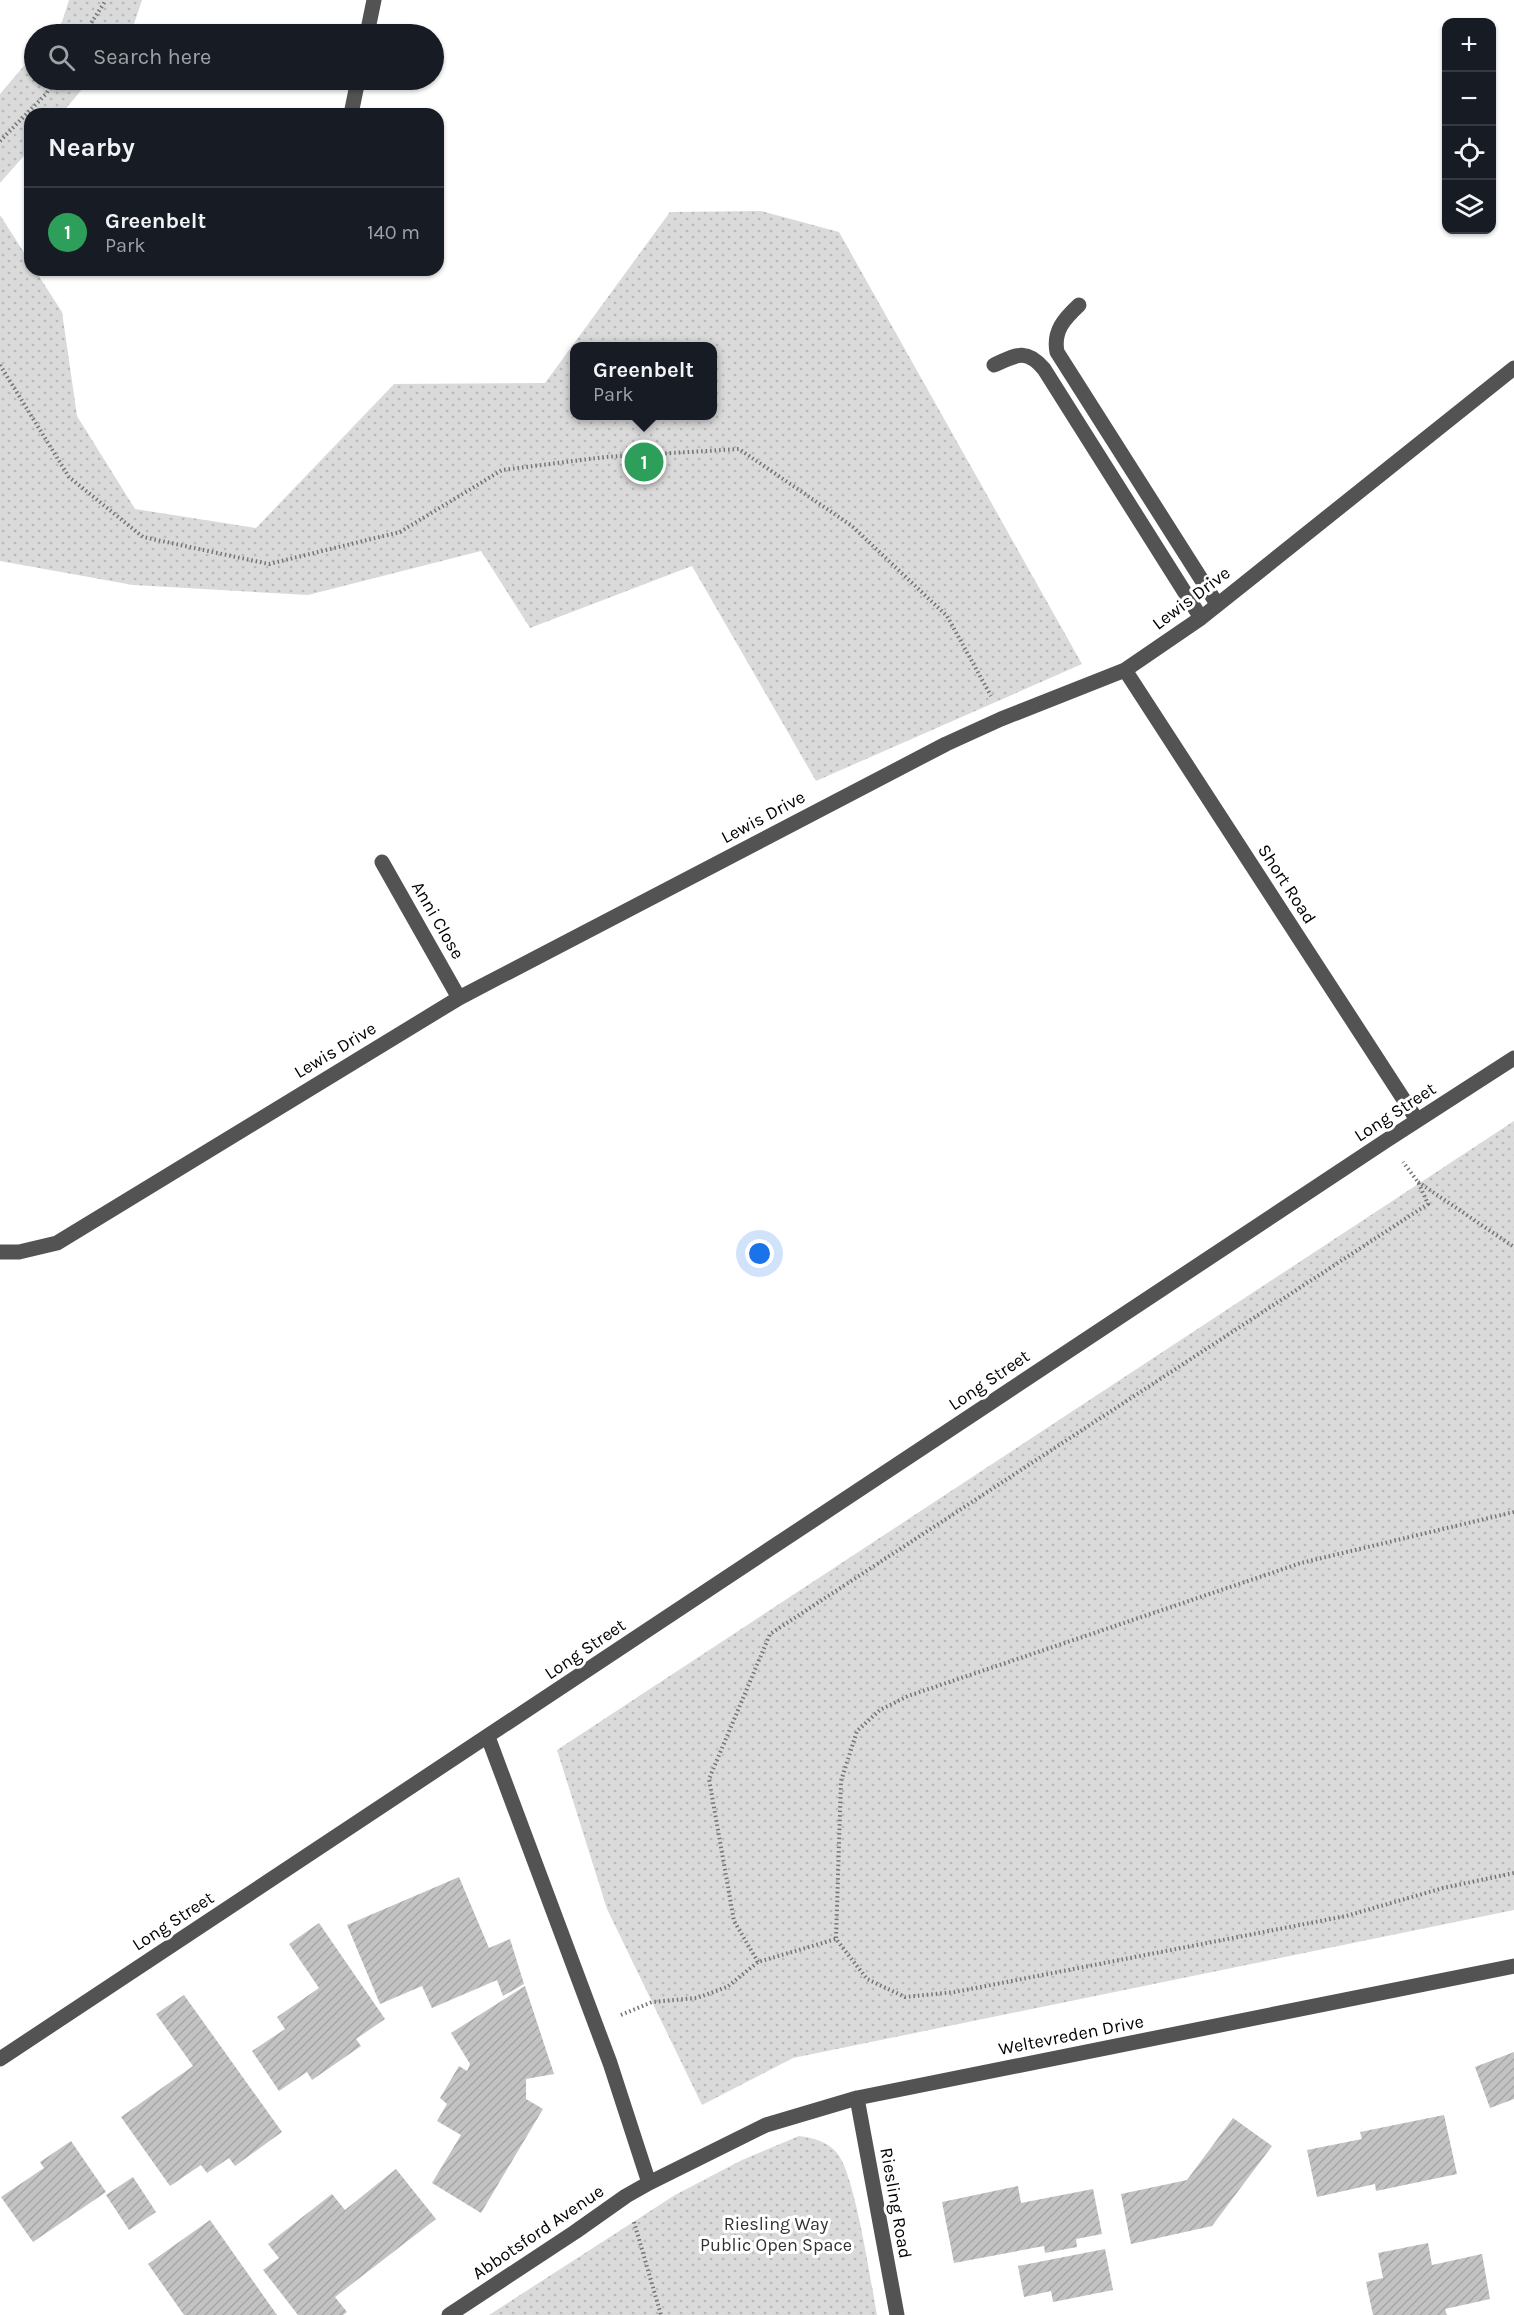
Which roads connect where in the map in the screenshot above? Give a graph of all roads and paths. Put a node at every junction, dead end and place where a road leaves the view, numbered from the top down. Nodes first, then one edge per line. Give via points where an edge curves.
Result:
1 (106, 0) edge
2 (374, 0) edge
3 (90, 24) edge
4 (369, 24) edge
5 (49, 90) edge
6 (356, 90) edge
7 (32, 108) edge
8 (352, 108) edge
9 (24, 116) edge
10 (0, 141) edge
11 (1079, 305) dead end
12 (0, 365) edge
13 (994, 365) dead end
14 (1514, 368) edge
15 (1218, 604) junction
16 (1201, 618) junction
17 (1125, 670) junction
18 (1001, 718) junction
19 (382, 862) dead end
20 (459, 998) junction
21 (1514, 1058) edge
22 (1417, 1120) junction
23 (1387, 1140) junction
24 (1418, 1182) junction
25 (1514, 1248) edge
26 (0, 1252) edge
27 (1514, 1512) edge
28 (488, 1737) junction
29 (1514, 1873) edge
30 (836, 1939) junction
31 (758, 1962) junction
32 (1514, 1966) edge
33 (595, 2026) junction
34 (0, 2059) edge
35 (857, 2098) junction
36 (649, 2182) junction
37 (626, 2196) junction
38 (448, 2315) edge
39 (662, 2315) edge
40 (897, 2315) edge

1 - 3 path
2 - 4 street
5 - 7 path
6 - 8 street
9 - 10 path
11 - 15 street via 1064,319 1056,334 1057,352
12 - 18 path via 69,477 143,537 269,564 400,531 502,470 605,457 739,449 852,526 947,616
13 - 16 street via 1016,355 1029,356 1044,369
14 - 15 street, Lewis Drive
15 - 16 street, Lewis Drive
16 - 17 street, Lewis Drive
17 - 18 street, Lewis Drive
17 - 22 street, Short Road
18 - 20 street, Lewis Drive
19 - 20 street, Anni Close
20 - 26 street, Lewis Drive via 57,1243
21 - 22 street, Long Street
22 - 23 street, Long Street
23 - 24 path
23 - 28 street, Long Street
24 - 25 path
24 - 31 path via 1428,1204 771,1634 709,1779 734,1921
27 - 30 path via 1301,1563 908,1696 880,1710 857,1731 841,1781
28 - 33 street
28 - 34 street, Long Street
29 - 30 path via 1443,1888 1346,1916 955,1992 905,1997 867,1979
30 - 31 path
31 - 33 path via 727,1987 697,1998 652,2002
32 - 35 street, Weltevreden Drive
33 - 36 street
35 - 36 street, Weltevreden Drive via 765,2125
35 - 40 street, Riesling Road
36 - 37 street, Abbotsford Avenue
37 - 38 street, Abbotsford Avenue
37 - 39 path

